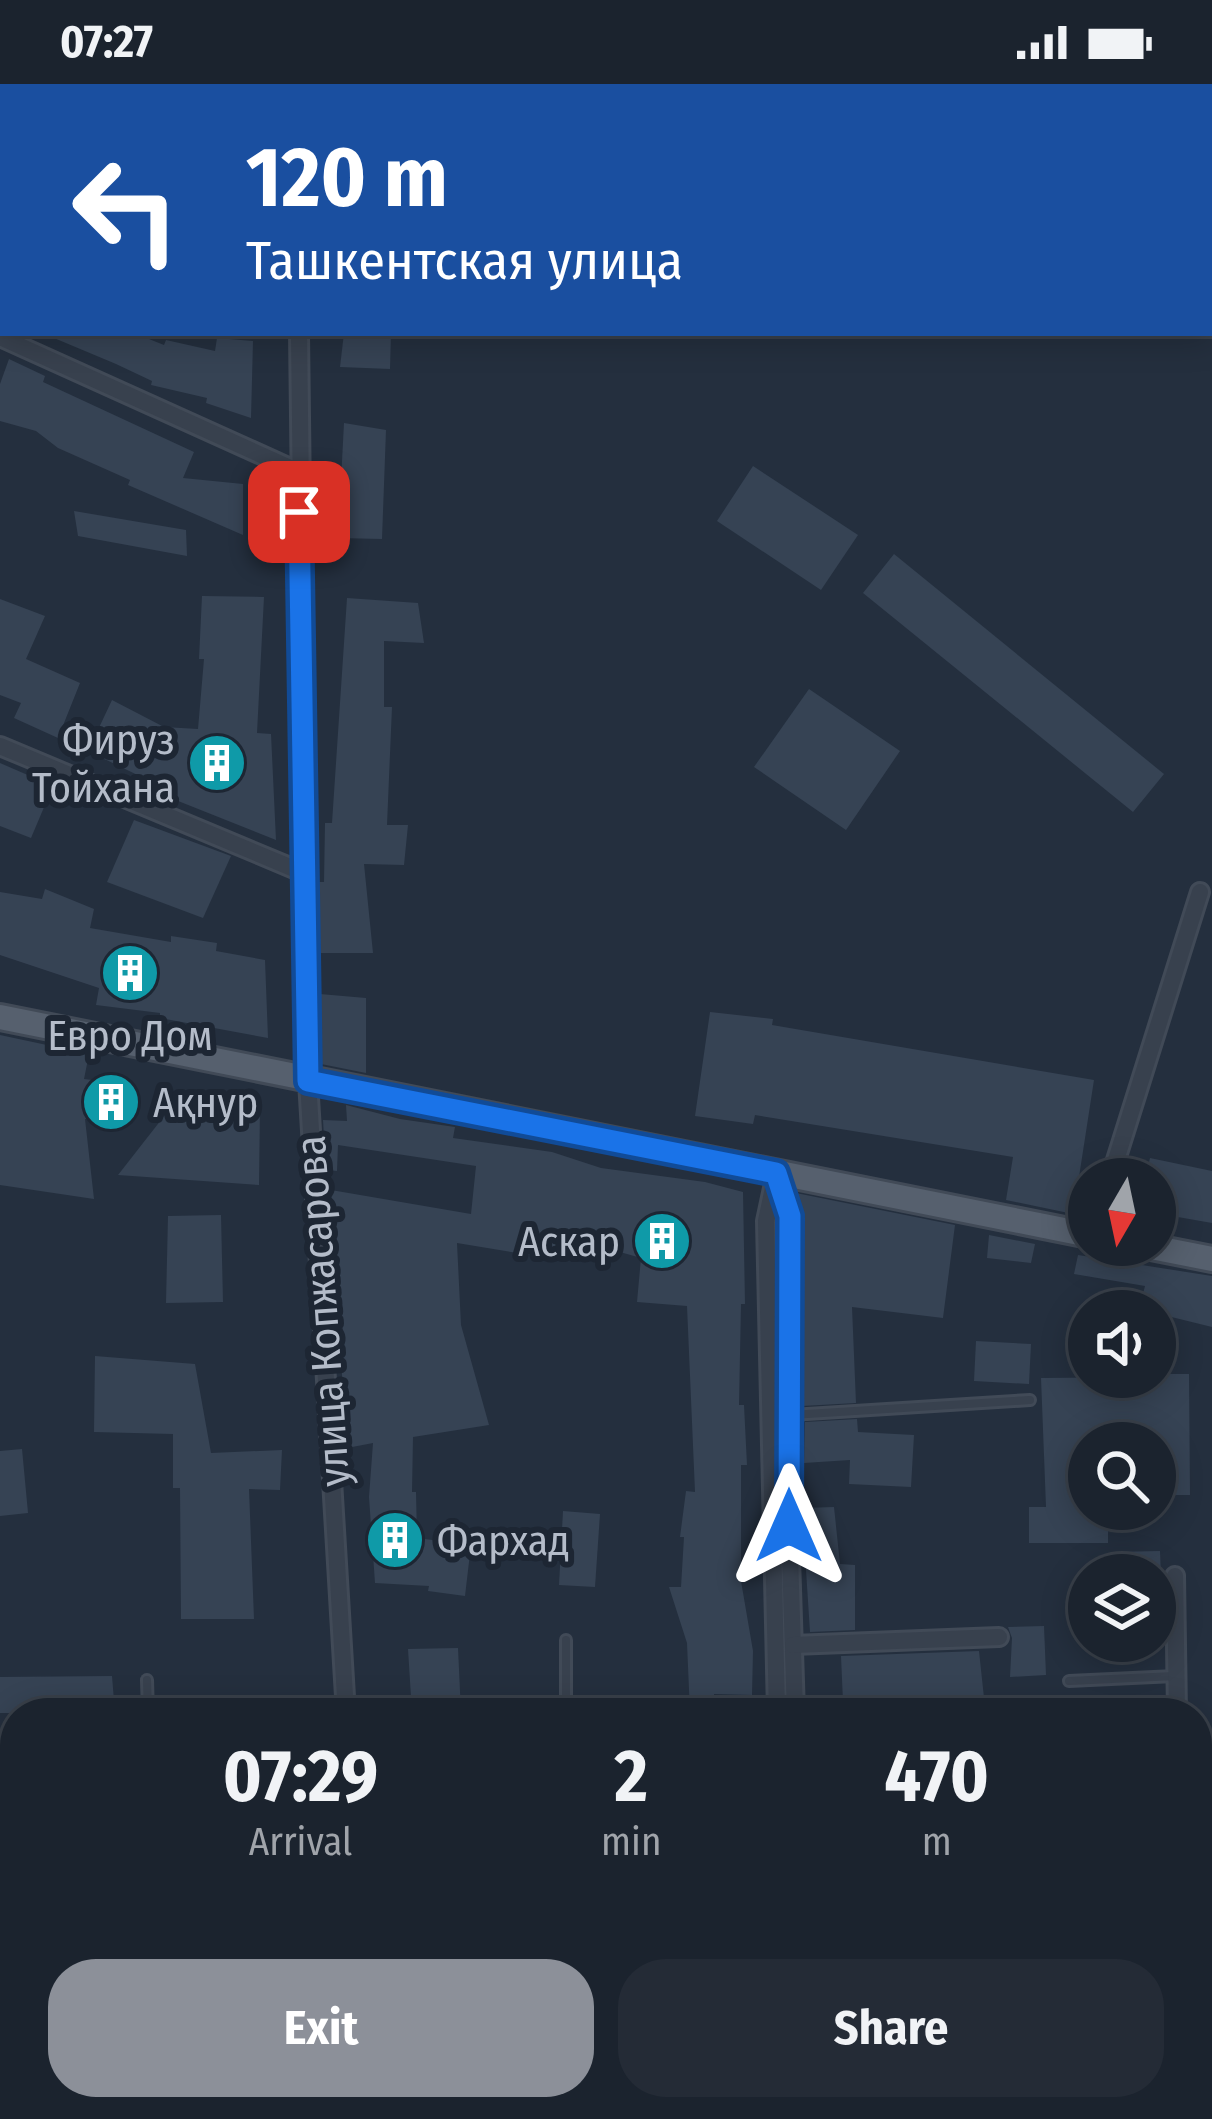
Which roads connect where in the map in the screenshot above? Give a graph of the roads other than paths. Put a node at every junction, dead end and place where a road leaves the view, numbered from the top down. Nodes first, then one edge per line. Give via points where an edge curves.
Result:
1 (298, 336) edge
2 (0, 337) edge
3 (298, 472) junction
4 (0, 746) edge
5 (304, 872) junction
6 (1200, 892) dead end
7 (0, 1017) edge
8 (308, 1081) junction
9 (1117, 1158) edge
10 (776, 1173) junction
11 (1068, 1231) edge
12 (1176, 1252) edge
13 (1212, 1259) edge
14 (1030, 1400) dead end
15 (789, 1415) junction
16 (1176, 1626) edge
17 (999, 1637) dead end
18 (566, 1640) dead end
19 (794, 1646) junction
20 (1177, 1676) junction
21 (147, 1680) dead end
22 (1069, 1681) dead end
23 (148, 1698) edge
24 (345, 1698) edge
25 (566, 1698) edge
26 (777, 1698) edge
27 (796, 1698) edge
28 (1177, 1698) edge

1 - 3 street, улица Копжасарова
2 - 3 street
3 - 5 street, улица Копжасарова
4 - 5 street
5 - 8 street, улица Копжасарова
6 - 9 street
7 - 8 main road
8 - 10 main road
8 - 24 street, улица Копжасарова
10 - 11 main road
10 - 15 street via 790,1216
10 - 26 street via 766,1221
12 - 13 main road
14 - 15 lane
15 - 19 street
16 - 20 street
17 - 19 street
18 - 25 lane
19 - 27 street
20 - 22 lane
20 - 28 street
21 - 23 lane

